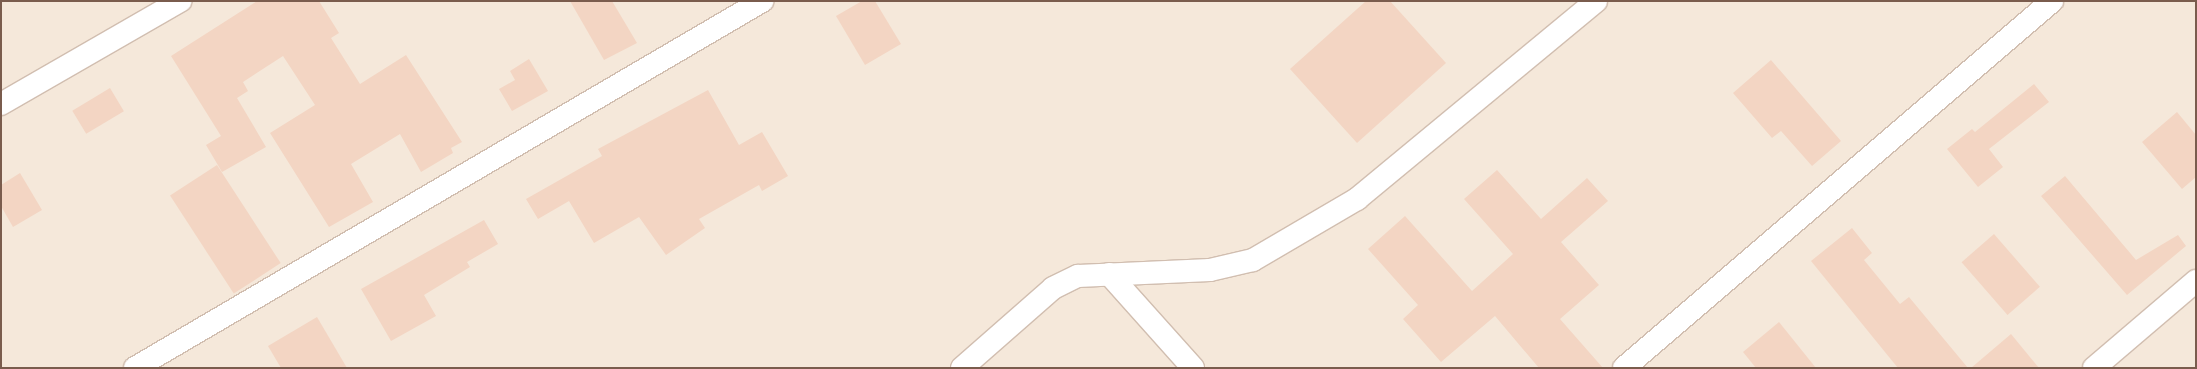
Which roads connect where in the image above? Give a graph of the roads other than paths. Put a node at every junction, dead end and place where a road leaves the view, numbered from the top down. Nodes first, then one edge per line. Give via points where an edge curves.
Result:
1 (180, 1) edge
2 (762, 1) edge
3 (1596, 1) edge
4 (2052, 1) edge
5 (1, 104) edge
6 (1109, 274) junction
7 (2196, 280) edge
8 (134, 368) edge
9 (962, 368) edge
10 (1193, 368) edge
11 (1624, 368) edge
12 (2094, 368) edge

1 - 5 street
2 - 8 street
3 - 6 street via 1357,199 1253,260 1210,270
4 - 11 street
6 - 9 street via 1078,276 1054,288
6 - 10 street
7 - 12 street

